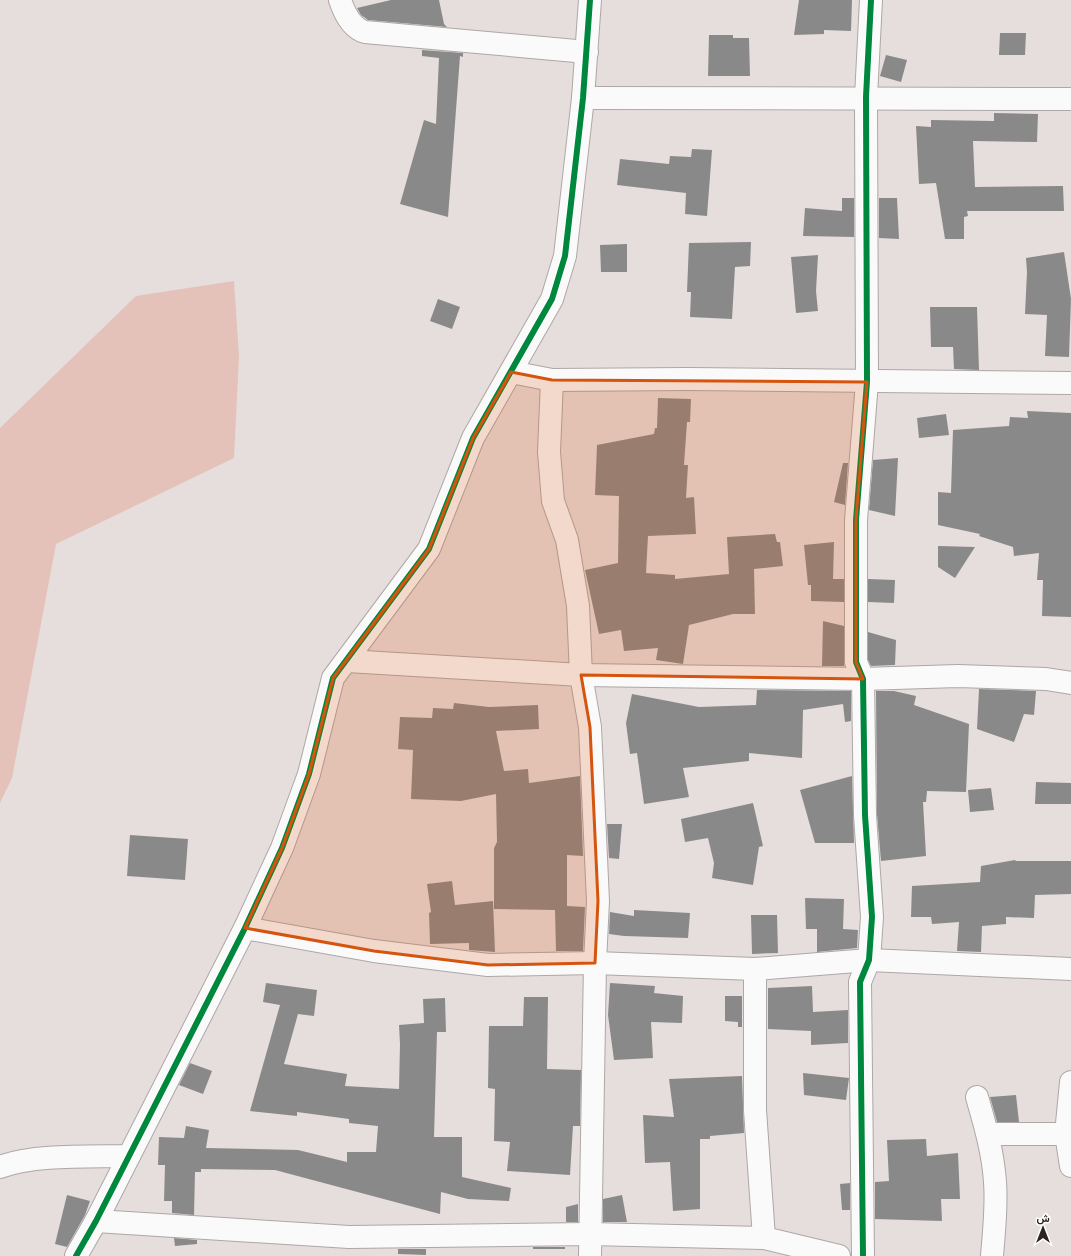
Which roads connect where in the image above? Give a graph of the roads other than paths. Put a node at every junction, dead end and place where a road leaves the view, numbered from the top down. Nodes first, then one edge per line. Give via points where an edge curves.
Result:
1 (340, 0) edge
2 (590, 0) edge
3 (872, 0) edge
4 (587, 52) junction
5 (866, 97) junction
6 (583, 98) junction
7 (1071, 99) edge
8 (511, 372) junction
9 (552, 380) junction
10 (867, 382) junction
11 (1071, 384) edge
12 (347, 661) junction
13 (581, 675) junction
14 (863, 679) junction
15 (1071, 683) edge
16 (245, 928) junction
17 (869, 960) junction
18 (595, 963) junction
19 (755, 969) junction
20 (1071, 969) edge
21 (1071, 1082) edge
22 (977, 1097) dead end
23 (988, 1134) junction
24 (1066, 1134) junction
25 (129, 1156) junction
26 (1071, 1166) edge
27 (0, 1167) edge
28 (96, 1221) junction
29 (589, 1234) junction
30 (764, 1238) junction
31 (76, 1256) edge
32 (590, 1256) edge
33 (839, 1256) edge
34 (863, 1256) edge
35 (992, 1256) edge

1 - 4 street via 344,14 354,26 365,32
2 - 4 street
3 - 5 street
4 - 6 street
5 - 6 street
5 - 7 street
5 - 10 street
6 - 8 street via 565,256 552,299
8 - 9 street
8 - 12 street via 473,438 429,549
9 - 10 street
9 - 13 street via 549,452 553,501 567,540 578,606
10 - 11 street
10 - 14 street via 856,520 856,662
12 - 13 street
12 - 16 street via 333,678 309,774 282,848
13 - 14 street
13 - 18 street via 591,743 598,901
14 - 15 street via 958,676 1046,679
14 - 17 street via 865,815 872,916
16 - 18 street via 374,951 488,965
16 - 25 street
17 - 19 street
17 - 20 street
17 - 34 street via 860,982
18 - 19 street
18 - 29 street
19 - 30 street via 755,1110
21 - 24 street
22 - 23 street
23 - 24 street
23 - 35 street via 995,1182
24 - 26 street
25 - 27 street via 47,1159 11,1163
25 - 28 street
28 - 29 street via 349,1237
28 - 31 street
29 - 30 street
29 - 32 street
30 - 33 street

